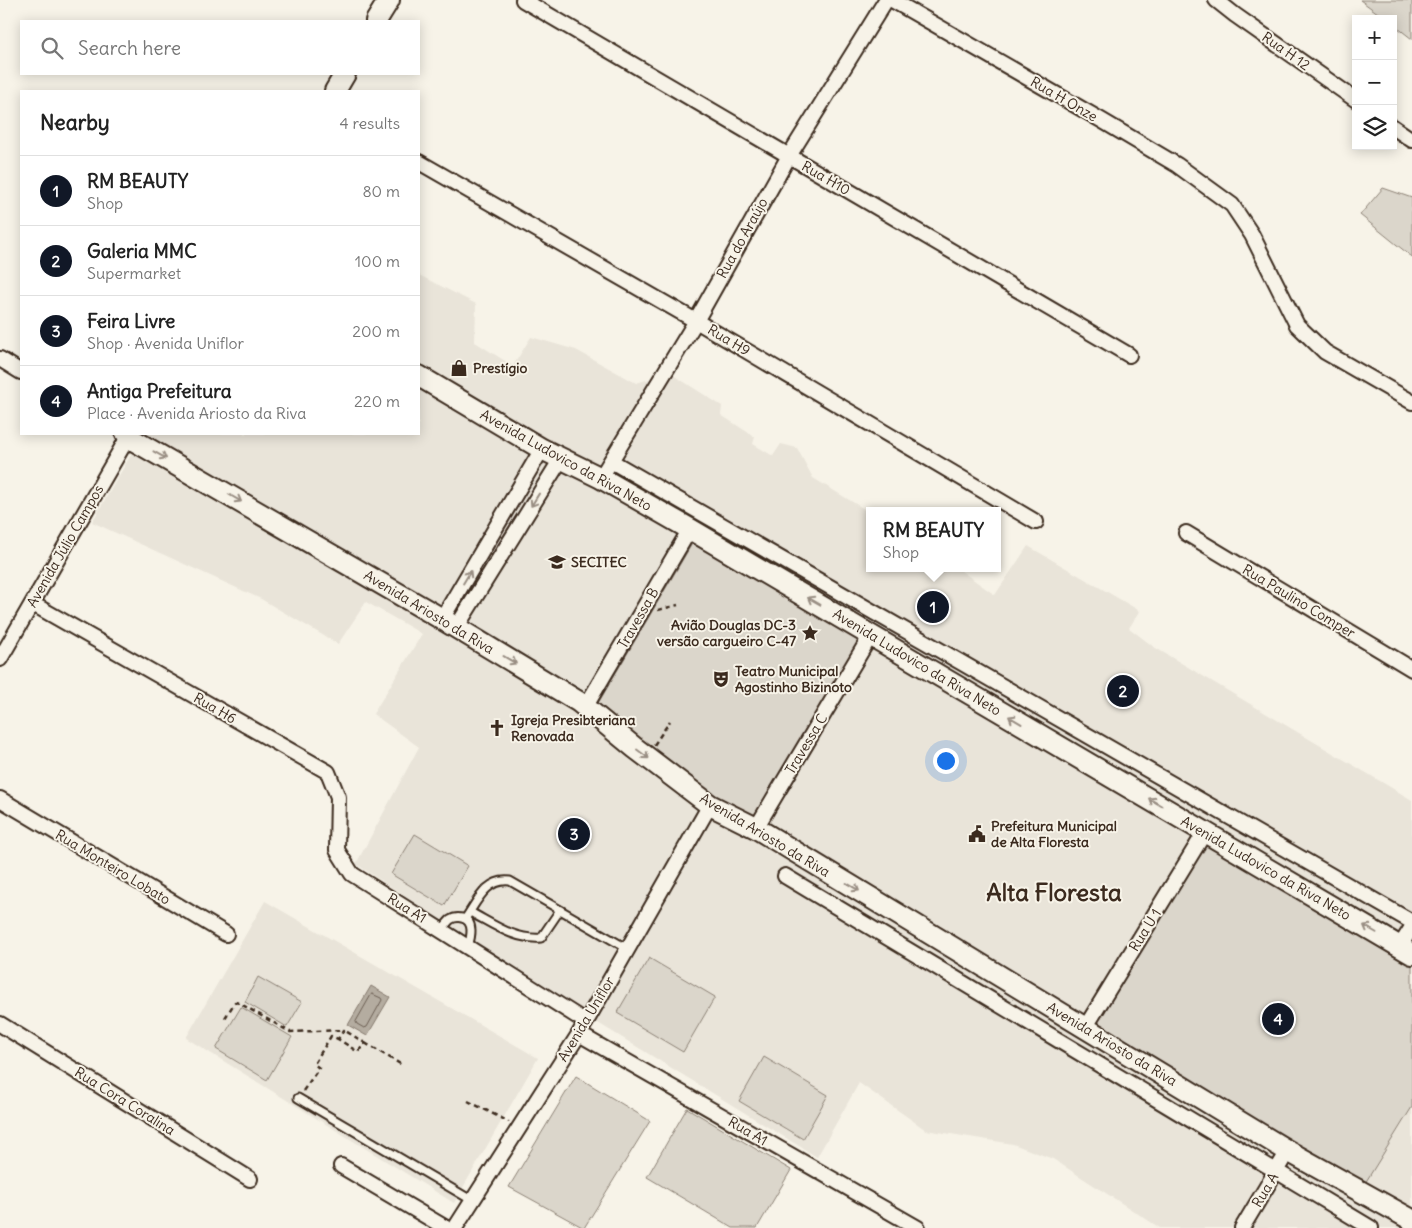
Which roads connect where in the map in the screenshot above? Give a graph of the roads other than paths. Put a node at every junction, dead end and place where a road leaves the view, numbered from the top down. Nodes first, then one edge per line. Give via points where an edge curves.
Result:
1 (388, 0) edge
2 (523, 0) edge
3 (886, 0) edge
4 (892, 0) edge
5 (1216, 0) edge
6 (377, 20) edge
7 (344, 75) edge
8 (336, 90) edge
9 (1352, 97) edge
10 (1397, 130) edge
11 (1412, 140) edge
12 (788, 156) junction
13 (420, 163) edge
14 (696, 321) junction
15 (1129, 355) dead end
16 (0, 359) edge
17 (20, 371) edge
18 (420, 377) edge
19 (1412, 402) edge
20 (127, 435) edge
21 (542, 449) junction
22 (561, 459) junction
23 (606, 470) junction
24 (1036, 522) dead end
25 (690, 529) junction
26 (1186, 533) dead end
27 (487, 543) junction
28 (503, 553) junction
29 (33, 604) junction
30 (449, 624) junction
31 (871, 634) junction
32 (0, 659) edge
33 (1412, 669) edge
34 (586, 706) junction
35 (0, 799) edge
36 (710, 804) junction
37 (756, 828) junction
38 (1205, 832) junction
39 (337, 850) joint
40 (785, 876) dead end
41 (560, 910) junction
42 (468, 916) junction
43 (1412, 922) edge
44 (1412, 927) edge
45 (441, 930) junction
46 (226, 934) dead end
47 (468, 947) junction
48 (628, 948) junction
49 (1406, 950) edge
50 (0, 1024) edge
51 (583, 1028) junction
52 (1085, 1028) junction
53 (298, 1098) road end
54 (1288, 1151) junction
55 (341, 1166) dead end
56 (1276, 1171) junction
57 (250, 1179) dead end
58 (473, 1201) junction
59 (1412, 1220) edge
60 (446, 1228) edge
61 (455, 1228) edge
62 (918, 1228) edge
63 (1242, 1228) edge
64 (1371, 1228) edge

1 - 6 street
2 - 12 street, Rua H10
3 - 12 street, Rua do Araújo
4 - 19 street, Rua H Onze via 1177,165 1232,205 1252,235 1297,325 1325,352
5 - 9 street, Rua H 12
7 - 8 street
10 - 11 street
12 - 14 street, Rua do Araújo
12 - 15 street, Rua H10
13 - 14 street, Rua H9
14 - 23 street, Rua do Araújo
14 - 24 street, Rua H9
16 - 17 street
18 - 21 street, Avenida Ludovico da Riva Neto
20 - 29 street, Avenida Júlio Campos
20 -> 30 street, Avenida Ariosto da Riva
21 - 22 street, Avenida Ludovico da Riva Neto
21 - 27 street
22 - 23 street, Avenida Ludovico da Riva Neto
22 -> 28 street
23 - 25 street, Avenida Ludovico da Riva Neto
23 - 43 street
31 -> 25 street, Avenida Ludovico da Riva Neto
25 - 34 street, Travessa B
26 - 33 street, Rua Paulino Comper
27 - 28 street
30 -> 27 street
28 - 30 street
29 - 32 street, Avenida Júlio Campos
29 - 39 street, Rua H6 via 328,772 338,797
30 -> 34 street, Avenida Ariosto da Riva
31 - 37 street, Travessa C
38 -> 31 street, Avenida Ludovico da Riva Neto
34 -> 36 street, Avenida Ariosto da Riva via 645,756
35 - 46 street, Rua Monteiro Lobato
36 - 37 street, Avenida Ariosto da Riva
36 - 48 street, Avenida Uniflor
37 -> 52 street, Avenida Ariosto da Riva
49 -> 38 street, Avenida Ludovico da Riva Neto
38 - 52 street, Rua U 1
39 - 45 street, Rua A1 via 352,874
40 - 56 street
41 - 42 lane via 541,938 528,939
41 - 42 lane via 510,881 502,880 487,888
41 - 48 lane
42 - 45 lane via 450,920
42 - 47 lane via 471,936
44 - 49 street
45 - 47 street, Rua A1
47 - 51 street, Rua A1
48 - 51 street, Avenida Uniflor
50 - 57 street, Rua Cora Coralina
51 - 58 street, Avenida Uniflor
51 - 62 street, Rua A1
52 - 54 street, Avenida Ariosto da Riva
53 - 58 lane
54 - 56 street, Rua A
54 - 59 street, Avenida Ariosto da Riva
55 - 60 street
56 - 63 street, Rua A
56 - 64 street
58 - 61 street, Avenida Uniflor

